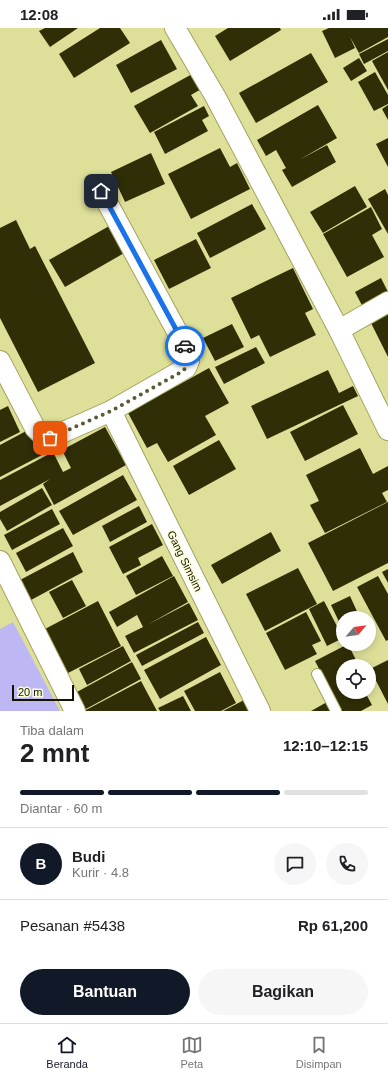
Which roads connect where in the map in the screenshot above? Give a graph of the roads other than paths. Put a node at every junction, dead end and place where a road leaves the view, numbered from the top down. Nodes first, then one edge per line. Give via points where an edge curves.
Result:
1 (175, 28) edge
2 (101, 191) dead end
3 (388, 302) edge
4 (339, 330) junction
5 (0, 361) edge
6 (111, 411) junction
7 (388, 430) edge
8 (0, 560) edge
9 (317, 674) dead end
10 (75, 711) edge
11 (260, 711) edge
12 (336, 711) edge

1 - 4 street via 215,96
2 - 6 street via 188,352 189,361 181,372
3 - 4 street
4 - 7 street
5 - 6 street via 35,428 43,436 58,436
6 - 11 street, Gang Simsim
8 - 10 street
9 - 12 lane

